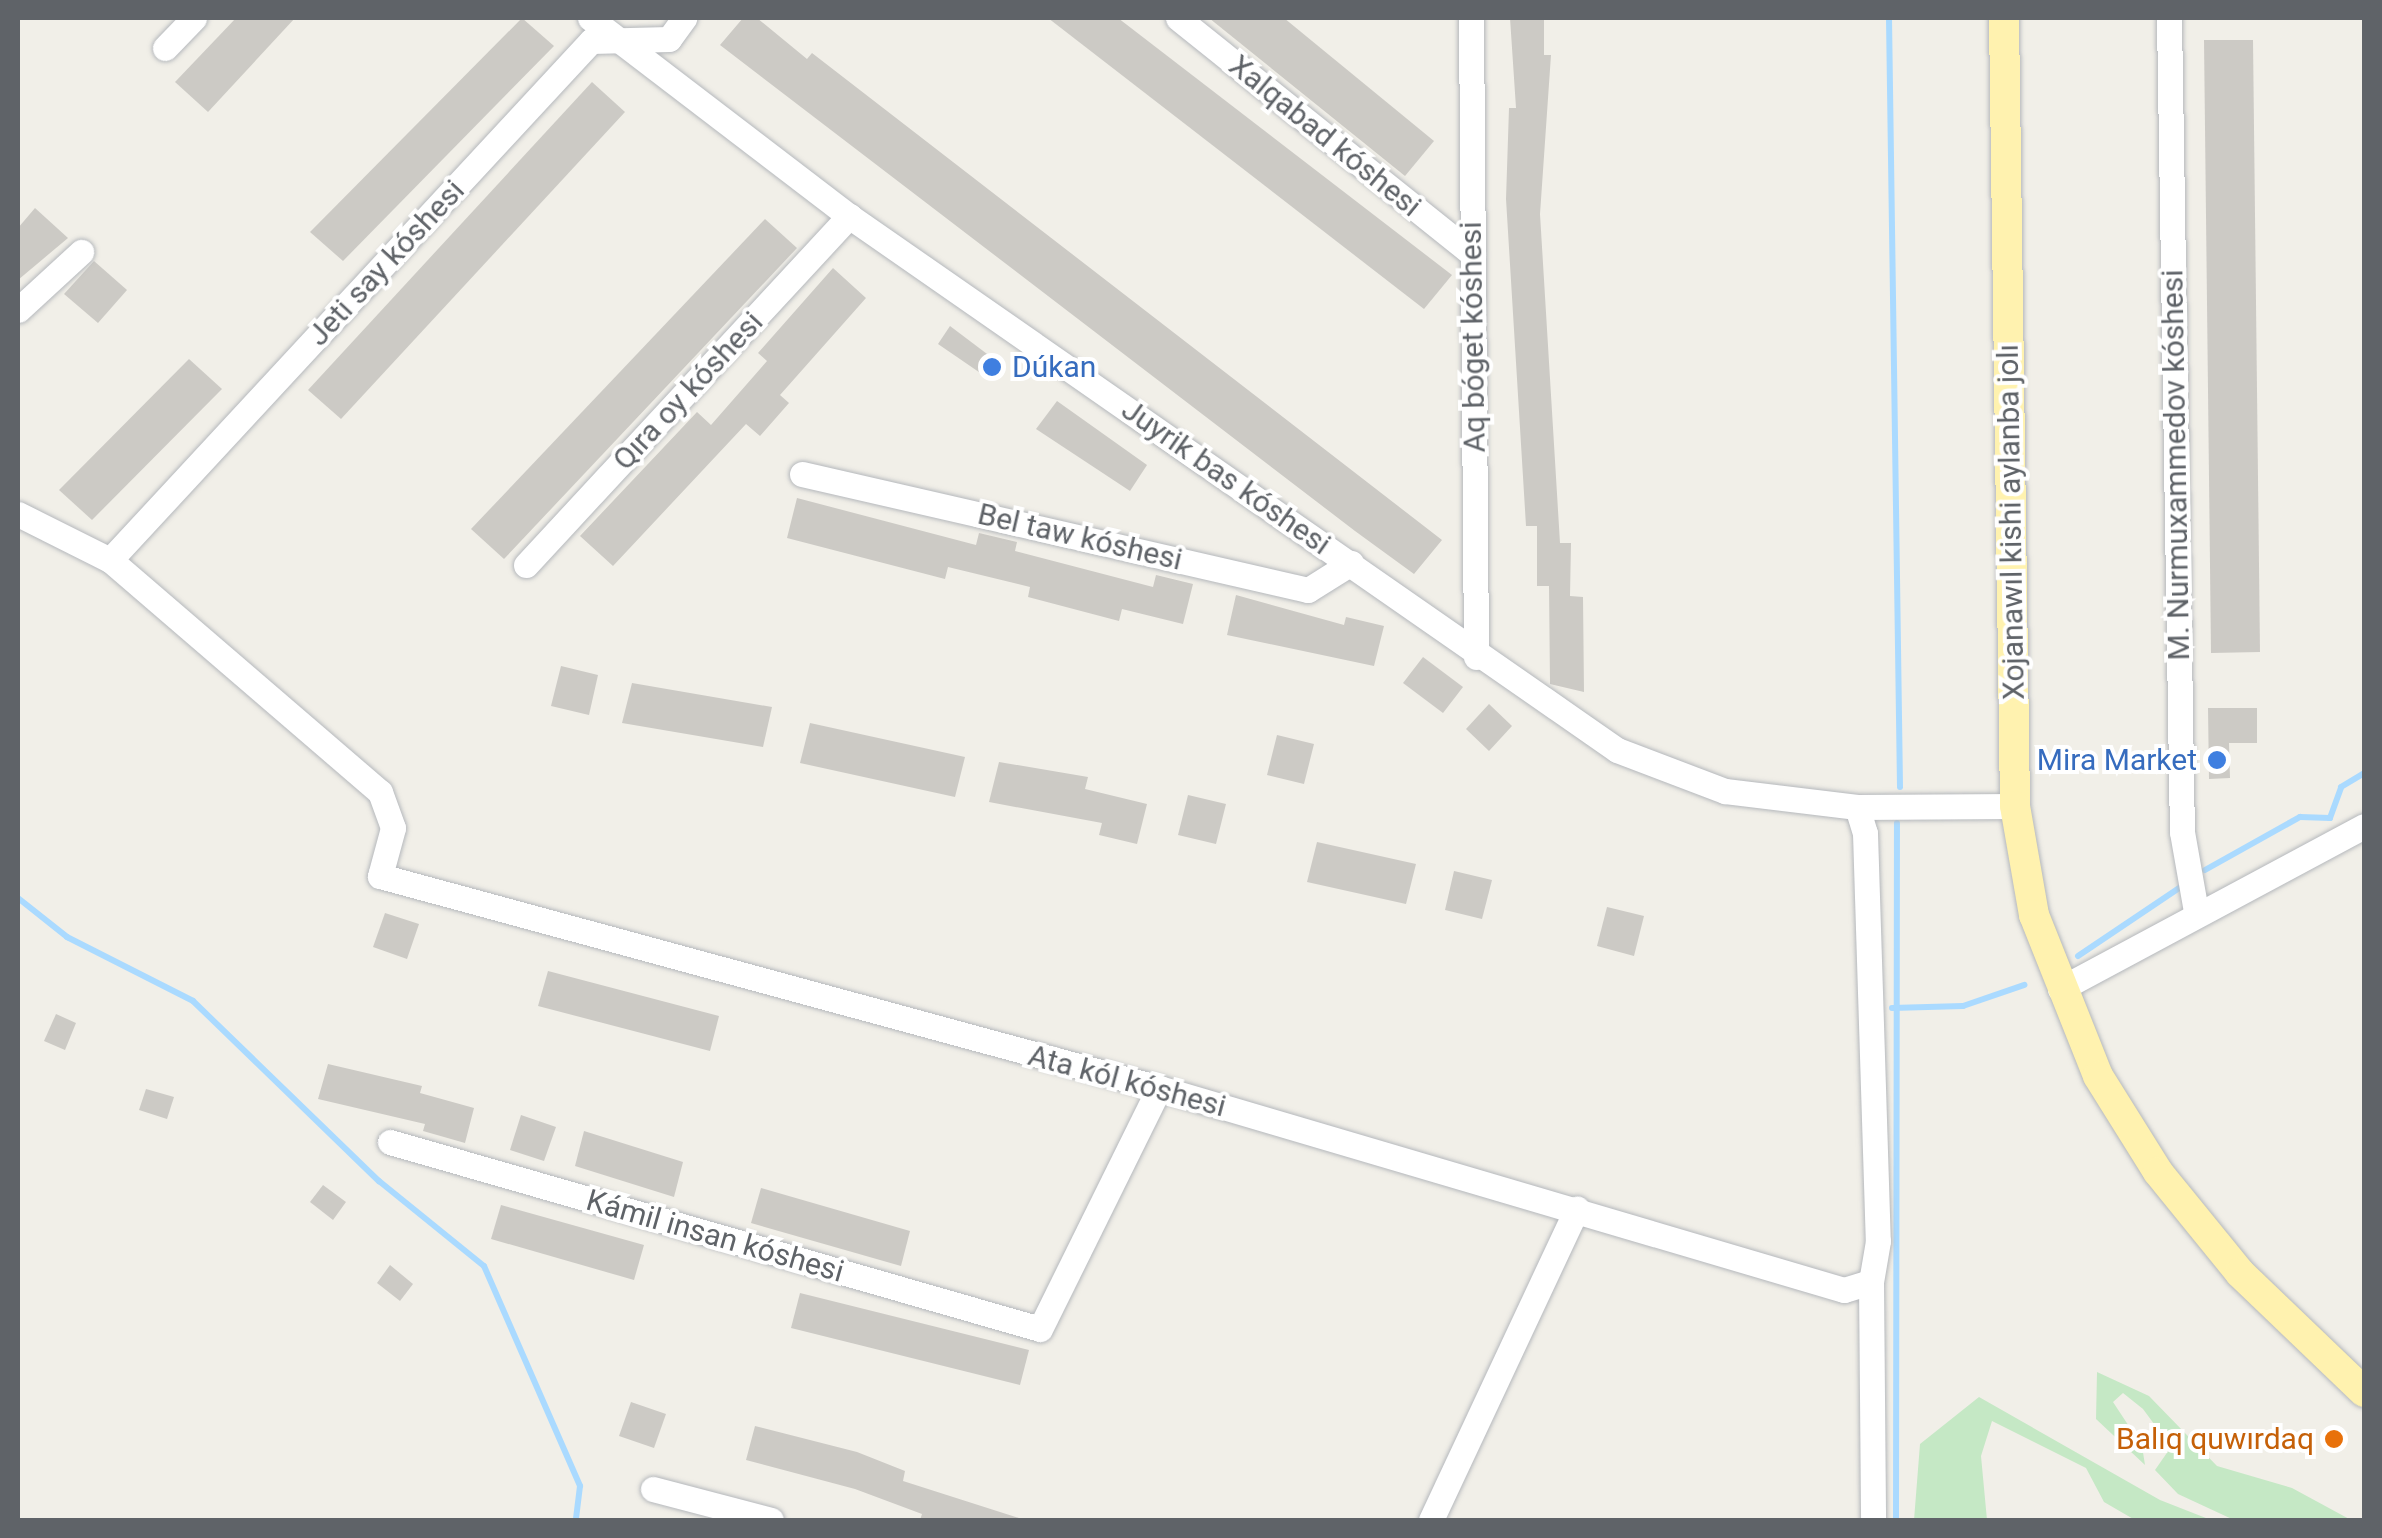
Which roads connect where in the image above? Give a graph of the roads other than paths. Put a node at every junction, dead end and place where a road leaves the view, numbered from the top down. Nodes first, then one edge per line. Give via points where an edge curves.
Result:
1 (194, 18) edge
2 (590, 18) edge
3 (684, 18) edge
4 (1178, 18) edge
5 (1471, 18) edge
6 (2004, 18) edge
7 (2169, 18) edge
8 (627, 40) junction
9 (165, 48) dead end
10 (849, 216) junction
11 (81, 252) dead end
12 (1472, 254) junction
13 (18, 310) edge
14 (802, 474) dead end
15 (18, 514) edge
16 (110, 560) junction
17 (1351, 563) junction
18 (526, 565) dead end
19 (1476, 657) junction
20 (2015, 806) junction
21 (1857, 807) junction
22 (2364, 826) edge
23 (2196, 912) junction
24 (2060, 989) junction
25 (1159, 1088) junction
26 (390, 1142) dead end
27 (1577, 1208) junction
28 (1870, 1282) junction
29 (2364, 1392) edge
30 (653, 1490) dead end
31 (771, 1520) edge
32 (1431, 1520) edge
33 (1873, 1520) edge

1 - 9 street
2 - 8 street, Juyrik bas kóshesi
3 - 8 street, Jeti say kóshesi via 669,39
4 - 12 street, Xalqabad kóshesi
5 - 12 street, Aq bóget kóshesi
6 - 20 main road, Xojanawıl kishi aylanba jolı
7 - 23 street, M. Nurmuxammedov kóshesi via 2182,832
8 - 10 street, Juyrik bas kóshesi
8 - 16 street, Jeti say kóshesi via 592,41
10 - 17 street, Juyrik bas kóshesi
10 - 18 street, Qıra oy kóshesi
11 - 13 street
12 - 19 street, Aq bóget kóshesi
14 - 17 street, Bel taw kóshesi via 1308,590
15 - 16 street
16 - 25 street, Ata kól kóshesi via 380,792 394,828 380,876
17 - 19 street, Juyrik bas kóshesi
19 - 21 street, Juyrik bas kóshesi via 1617,750 1726,791
20 - 21 street, Juyrik bas kóshesi
20 - 24 main road, Xojanawıl kishi aylanba jolı via 2034,915
21 - 28 street via 1865,833 1878,1242
22 - 23 street
23 - 24 street
24 - 29 main road, Xojanawıl kishi aylanba jolı via 2098,1076 2158,1172 2240,1273
25 - 26 street, Kámil insan kóshesi via 1040,1329
25 - 27 street, Ata kól kóshesi
27 - 28 street, Ata kól kóshesi via 1844,1290
27 - 32 street
28 - 33 street
30 - 31 street

